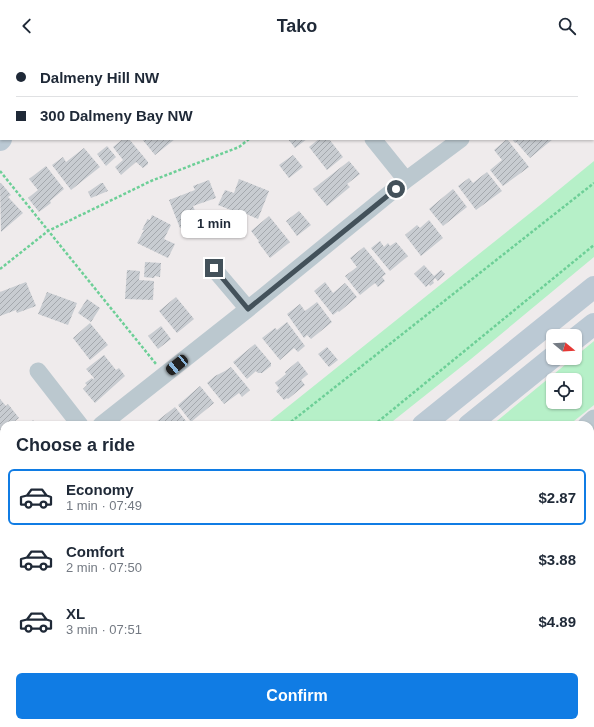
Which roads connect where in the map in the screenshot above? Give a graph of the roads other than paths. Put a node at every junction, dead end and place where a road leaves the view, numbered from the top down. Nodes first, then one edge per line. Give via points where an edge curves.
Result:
1 (374, 140) edge
2 (460, 140) edge
3 (406, 180) junction
4 (214, 268) dead end
5 (594, 287) edge
6 (248, 309) junction
7 (594, 324) edge
8 (582, 334) edge
9 (546, 363) edge
10 (38, 371) dead end
11 (77, 421) edge
12 (106, 421) edge
13 (428, 421) edge
14 (474, 421) edge

1 - 3 street
2 - 3 street
3 - 6 street
4 - 6 street
5 - 13 main road
6 - 12 street
7 - 8 main road
9 - 14 main road
10 - 11 street

